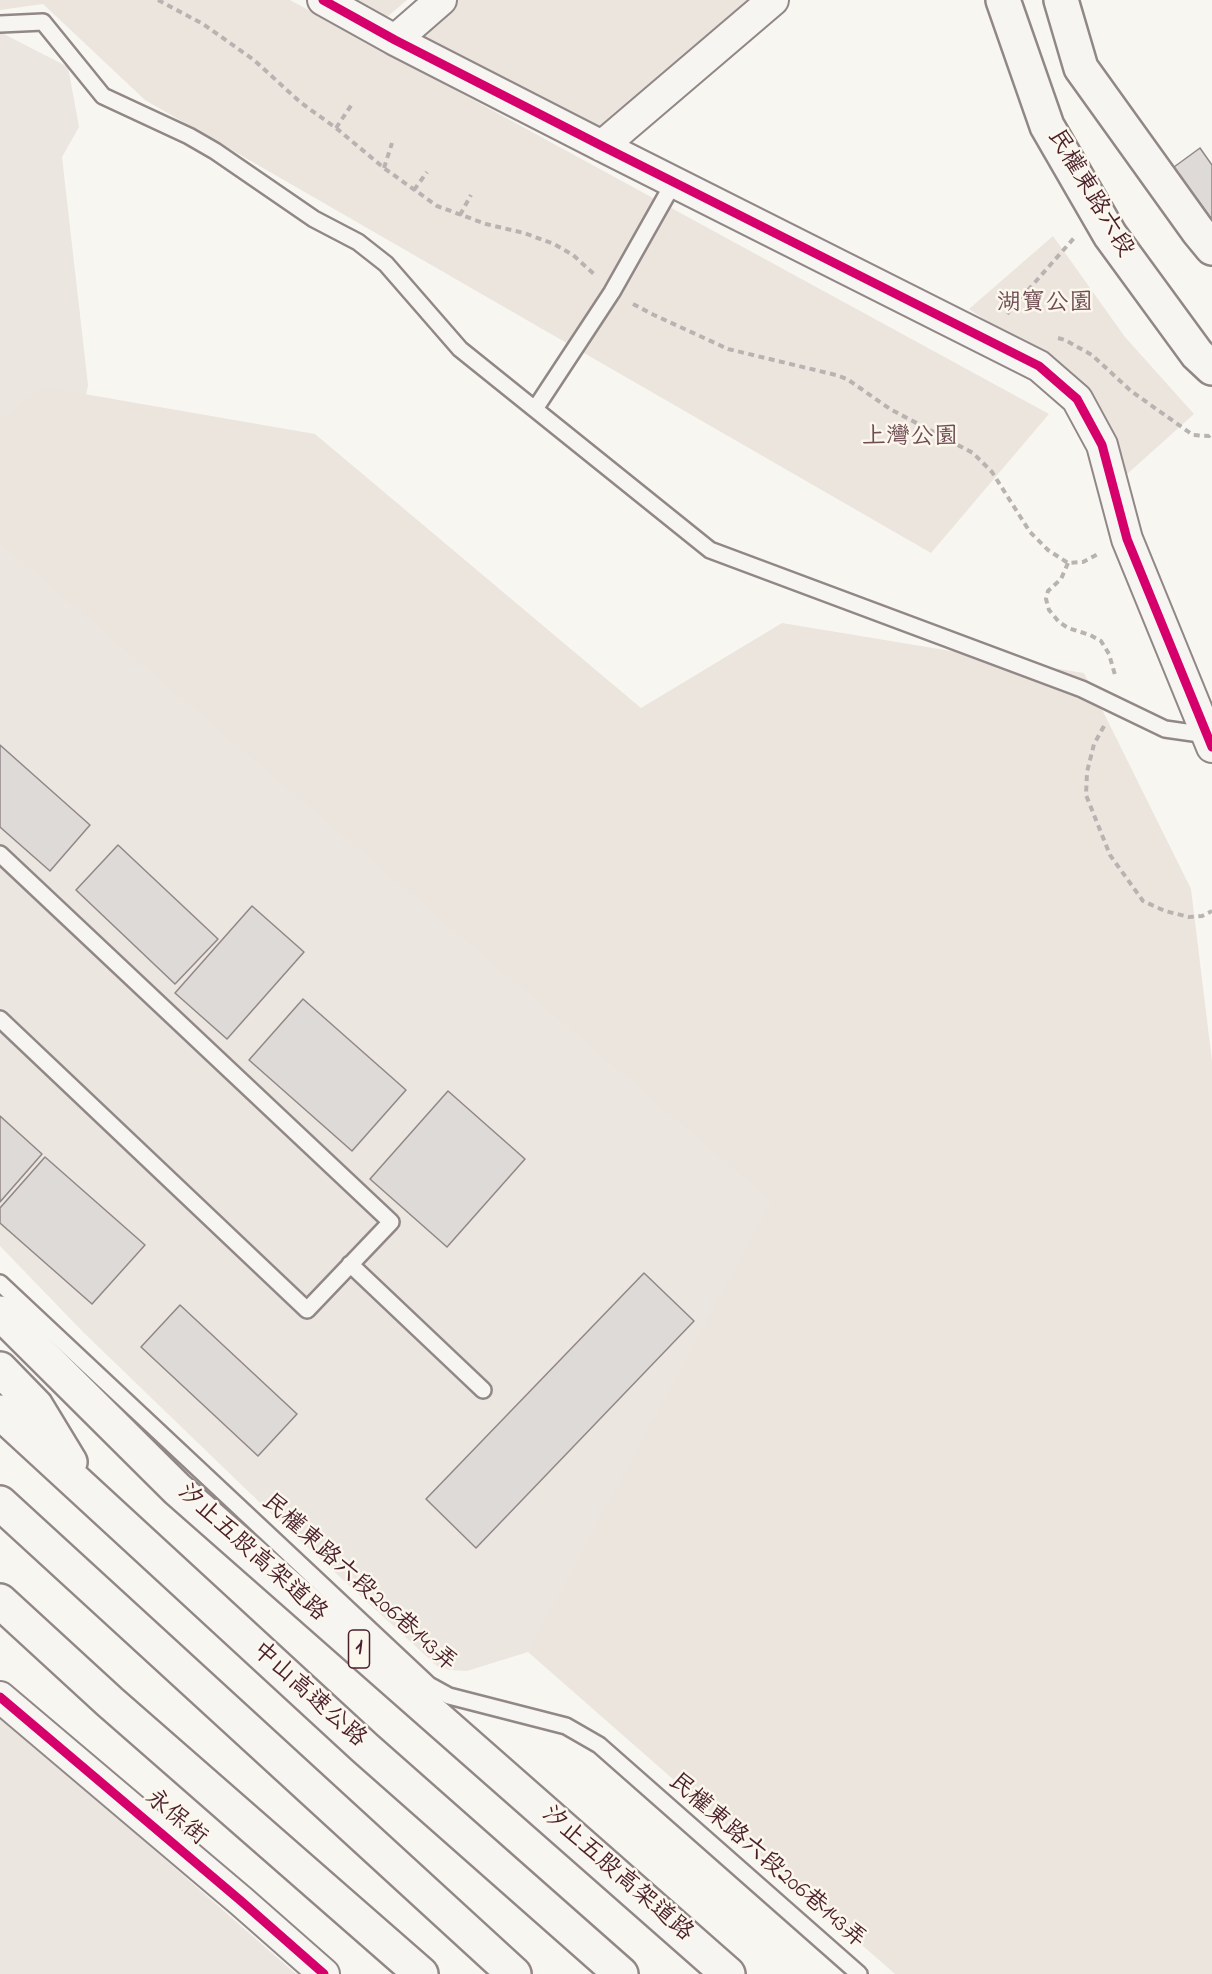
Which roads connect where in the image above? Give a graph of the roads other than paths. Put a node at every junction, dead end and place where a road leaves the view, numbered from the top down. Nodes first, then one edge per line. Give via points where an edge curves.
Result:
1 (323, 0) edge
2 (441, 0) edge
3 (773, 0) edge
4 (1003, 0) edge
5 (1061, 0) edge
6 (0, 24) edge
7 (394, 40) junction
8 (602, 146) junction
9 (674, 182) junction
10 (1212, 248) edge
11 (1212, 368) edge
12 (535, 409) junction
13 (1210, 741) edge
14 (0, 854) edge
15 (0, 1019) edge
16 (350, 1264) junction
17 (0, 1283) edge
18 (0, 1312) edge
19 (0, 1369) edge
20 (483, 1390) dead end
21 (0, 1412) edge
22 (91, 1497) junction
23 (0, 1503) edge
24 (0, 1601) edge
25 (0, 1697) edge
26 (324, 1974) edge
27 (421, 1974) edge
28 (514, 1974) edge
29 (621, 1974) edge
30 (728, 1974) edge
31 (859, 1974) edge

1 - 7 street
2 - 7 street
3 - 8 street
4 - 11 main road, 民權東路六段 via 1047,126 1110,235 1197,354
5 - 10 main road via 1081,68
6 - 12 lane via 43,22 103,96 189,136 314,219 358,242 386,264 460,349
7 - 8 street
8 - 9 street
9 - 12 lane via 612,292
9 - 13 street via 1039,366 1077,399 1102,445 1127,539
12 - 13 lane via 710,550 1071,684 1165,729
14 - 16 lane via 391,1222
15 - 16 lane via 307,1310
16 - 20 lane
17 - 31 lane, 民權東路六段206巷143弄 via 429,1685 449,1696 566,1726 599,1745
18 - 30 main road, 汐止五股高架道路 / 1 via 177,1489
19 - 22 main road via 36,1406
21 - 22 main road, 中山高速公路
22 - 29 main road, 中山高速公路 via 364,1748
23 - 28 main road
24 - 27 main road
25 - 26 street, 永保街

